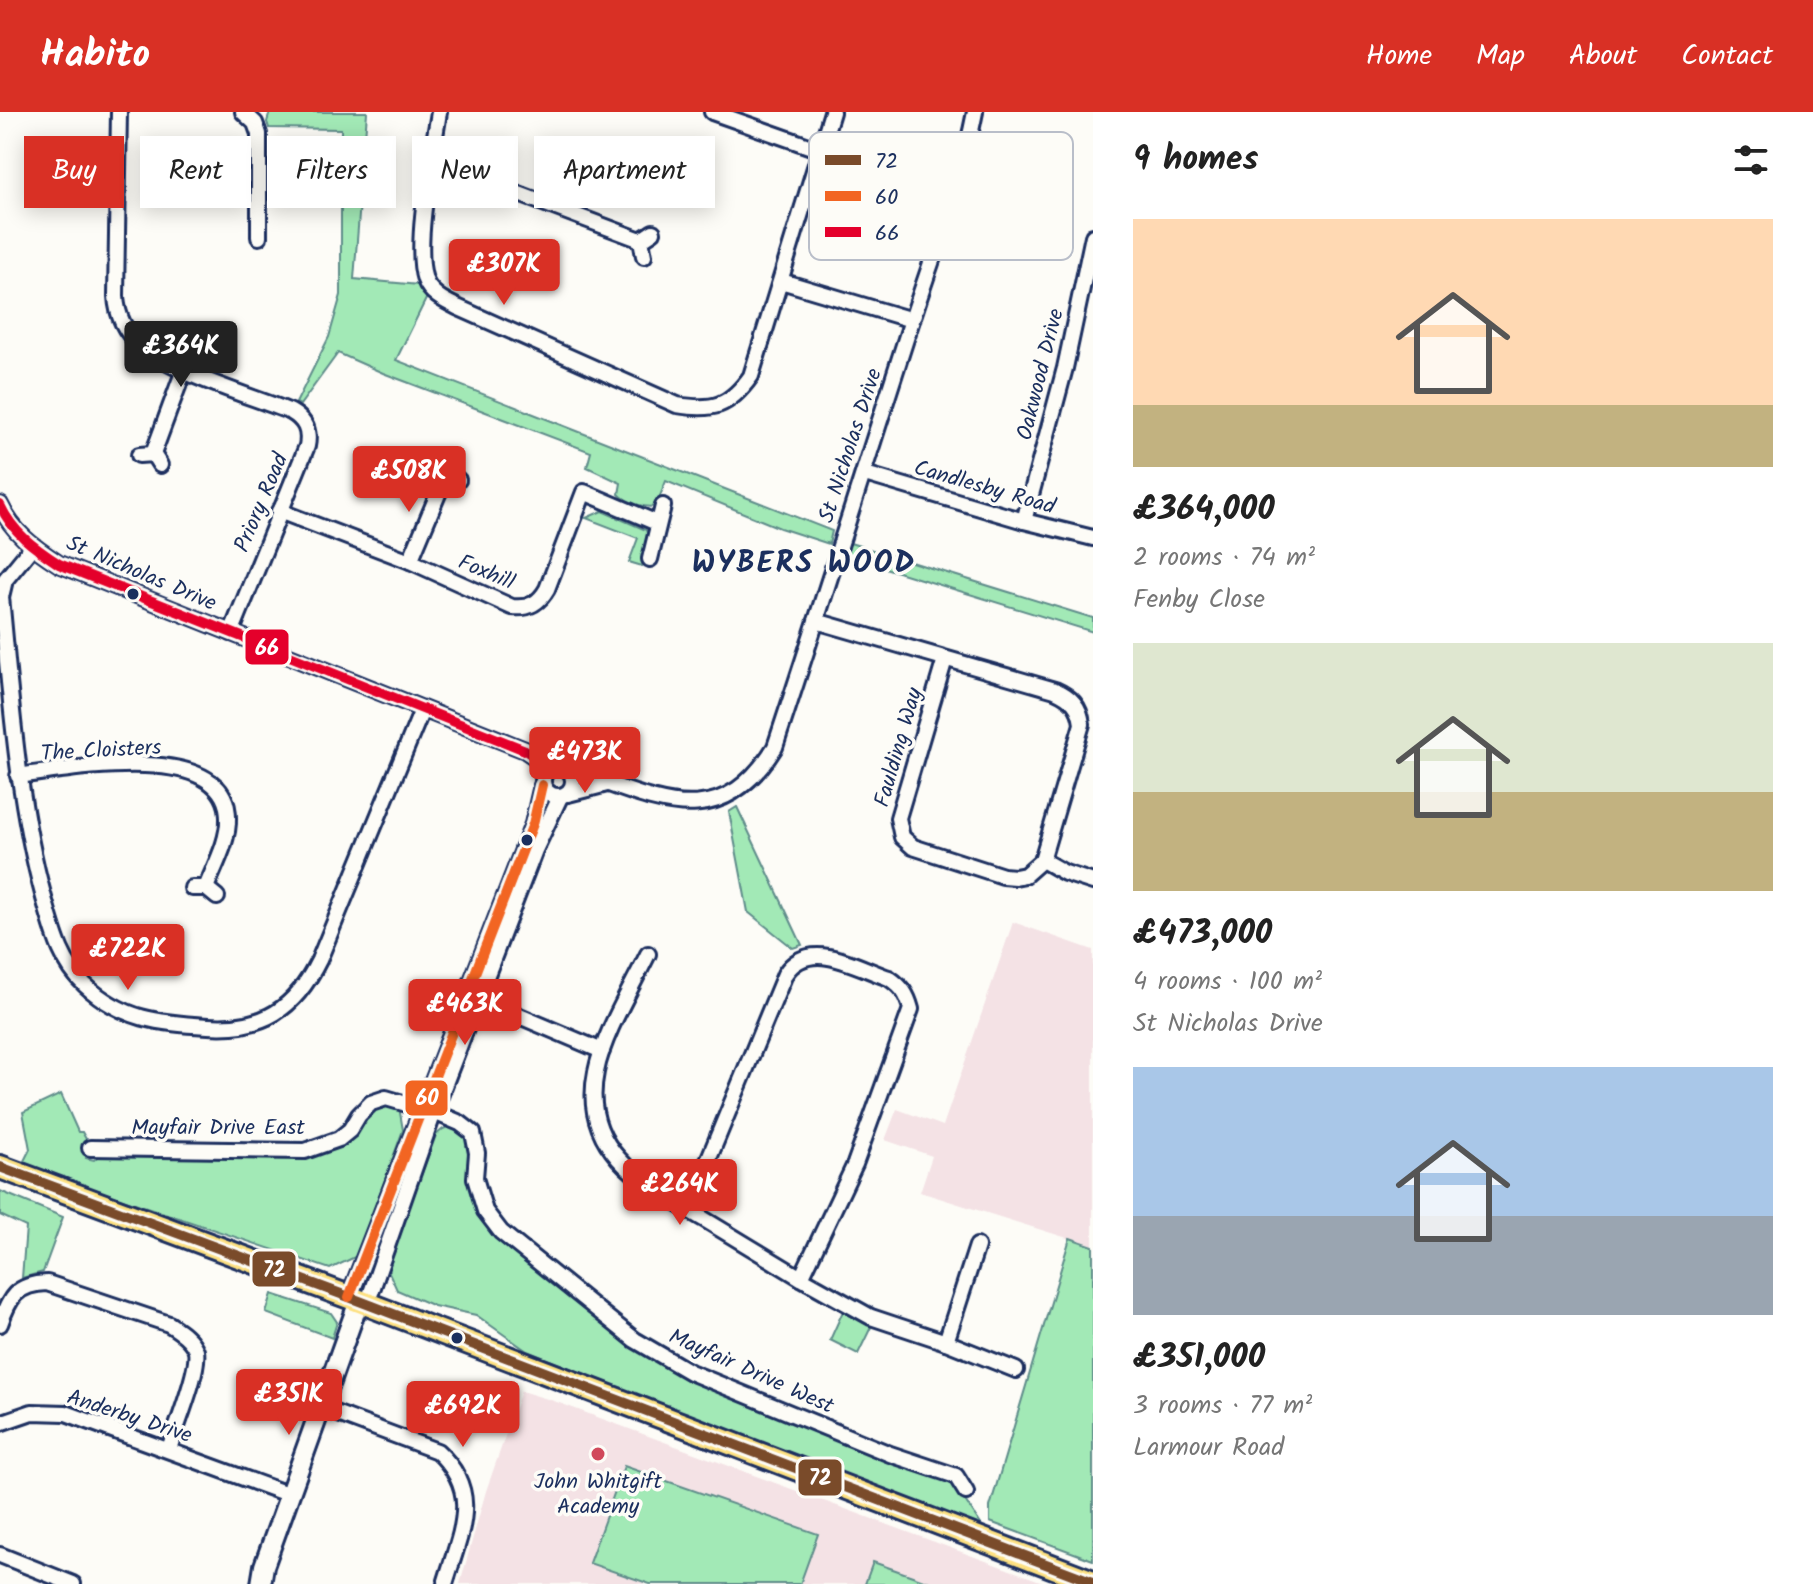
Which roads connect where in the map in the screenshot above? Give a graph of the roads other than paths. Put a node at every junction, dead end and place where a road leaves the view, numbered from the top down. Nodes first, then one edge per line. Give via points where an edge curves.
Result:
1 (119, 112) edge
2 (243, 112) edge
3 (439, 112) edge
4 (712, 112) edge
5 (832, 112) edge
6 (975, 112) edge
7 (826, 132) edge
8 (971, 132) edge
9 (436, 136) edge
10 (809, 146) edge
11 (809, 187) edge
12 (518, 192) edge
13 (426, 208) edge
14 (1093, 236) edge
15 (259, 237) dead end
16 (644, 256) dead end
17 (932, 260) edge
18 (781, 281) junction
19 (912, 320) junction
20 (184, 370) junction
21 (150, 458) dead end
22 (865, 474) junction
23 (445, 477) dead end
24 (663, 506) dead end
25 (1, 510) edge
26 (279, 511) junction
27 (1024, 521) junction
28 (657, 523) junction
29 (1093, 538) edge
30 (32, 547) junction
31 (650, 559) dead end
32 (410, 561) junction
33 (3, 577) edge
34 (816, 621) junction
35 (231, 633) junction
36 (945, 659) junction
37 (422, 710) junction
38 (550, 767) junction
39 (569, 770) junction
40 (18, 776) junction
41 (611, 783) junction
42 (542, 785) junction
43 (564, 796) junction
44 (1042, 860) junction
45 (1093, 882) edge
46 (205, 891) dead end
47 (648, 954) dead end
48 (472, 996) junction
49 (602, 1051) junction
50 (427, 1110) junction
51 (90, 1148) dead end
52 (0, 1167) edge
53 (688, 1209) junction
54 (977, 1246) dead end
55 (801, 1278) junction
56 (358, 1300) junction
57 (0, 1324) edge
58 (946, 1342) junction
59 (1016, 1370) dead end
60 (322, 1408) junction
61 (0, 1423) edge
62 (169, 1449) junction
63 (966, 1492) dead end
64 (290, 1495) junction
65 (0, 1555) edge
66 (1093, 1582) edge
67 (73, 1584) edge
68 (261, 1584) edge
69 (445, 1584) edge

1 - 20 street, Priory Road via 117,310 143,348
2 - 15 street via 259,134
3 - 9 street
4 - 10 street
5 - 7 street
6 - 8 street, St Nicholas Drive
11 - 18 street
12 - 16 street via 647,236
13 - 18 street via 421,243 425,280 433,292 677,405 702,409 739,393 751,376
14 - 27 street, Oakwood Drive
17 - 19 street, St Nicholas Drive
18 - 19 street
19 - 22 street, St Nicholas Drive
20 - 21 street
20 - 26 street, Priory Road via 291,412 303,423 307,446
22 - 27 street, Candlesby Road
22 - 34 street, St Nicholas Drive
23 - 32 street
24 - 28 street
25 - 30 street, St Nicholas Drive
26 - 32 street, Foxhill
26 - 35 street, Priory Road
27 - 29 street, Candlesby Road
28 - 31 street
28 - 32 street, Foxhill via 584,492 547,589 523,608
30 - 33 street
30 - 35 street, St Nicholas Drive via 59,564
33 - 40 street
34 - 36 street
34 - 41 street, St Nicholas Drive via 775,747 750,781 722,799 686,804 664,803
35 - 37 street, St Nicholas Drive
36 - 44 street via 1055,690 1068,696 1081,715
36 - 44 street, Faulding Way via 898,818 900,832 913,847 1003,876 1025,875
37 - 38 street, St Nicholas Drive via 525,750
37 - 40 street via 308,981 277,1012 237,1026 144,1020 110,1005 84,984 54,935
38 - 39 street
38 - 42 street
39 - 41 street, St Nicholas Drive
39 - 43 street via 574,783
40 - 46 street, The Cloisters via 158,765 206,779 217,787 229,816
41 - 43 street
42 - 43 street via 549,795
42 - 48 street
43 - 48 street
44 - 45 street
47 - 49 street
48 - 49 street
48 - 50 street
49 - 53 street via 593,1093 608,1145 652,1190
50 - 51 street, Mayfair Drive East via 386,1098 371,1103 339,1139 305,1151
50 - 56 street
50 - 63 street, Mayfair Drive West via 473,1133 475,1178 485,1211 501,1232 635,1340 690,1372 956,1476
52 - 56 main road
53 - 55 street
53 - 55 street via 793,962 819,954 889,978 908,996 911,1009 855,1164
54 - 58 street
55 - 58 street via 871,1317
56 - 60 street
56 - 66 main road
57 - 62 street via 8,1302 26,1285 47,1283 169,1324 186,1336 196,1352 195,1370
58 - 59 street
60 - 64 street
60 - 69 street via 437,1451 451,1464 466,1497 466,1513
61 - 62 street, Anderby Drive via 32,1412 66,1413
62 - 64 street, Anderby Drive
64 - 68 street
65 - 67 street

